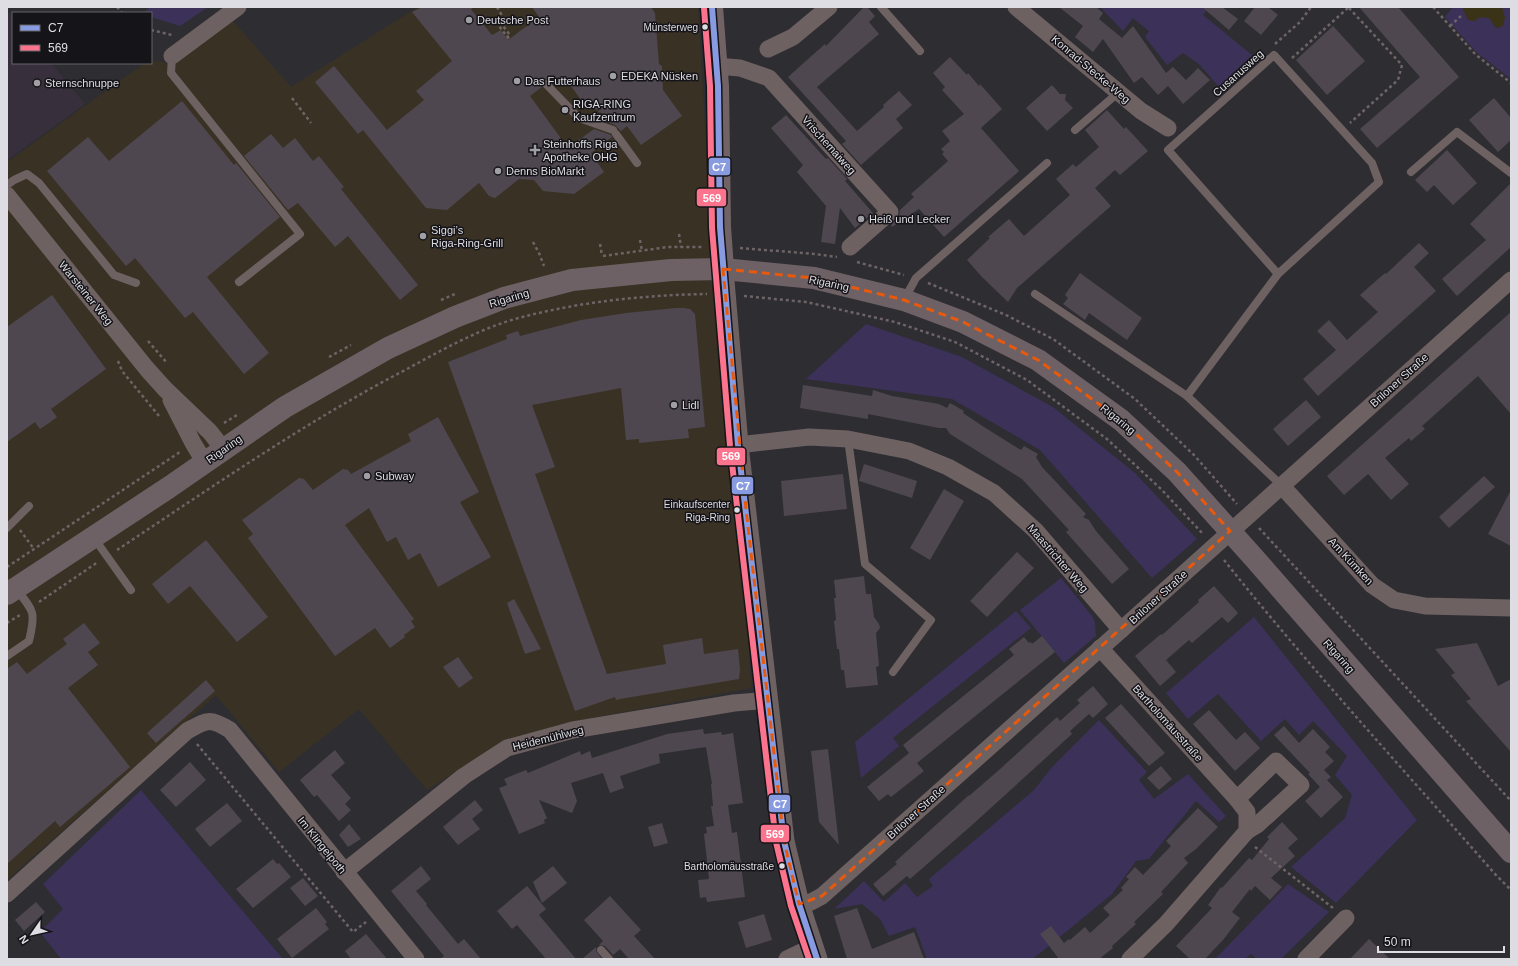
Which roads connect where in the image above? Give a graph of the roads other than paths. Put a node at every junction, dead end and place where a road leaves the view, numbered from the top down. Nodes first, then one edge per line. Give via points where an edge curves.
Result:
1 (238, 7) edge
2 (712, 7) edge
3 (829, 7) edge
4 (881, 7) edge
5 (1016, 7) edge
6 (768, 49) dead end
7 (920, 51) dead end
8 (172, 56) joint
9 (716, 66) junction
10 (546, 84) dead end
11 (1119, 92) junction
12 (1168, 128) dead end
13 (1075, 130) dead end
14 (637, 163) dead end
15 (1047, 163) dead end
16 (1412, 172) dead end
17 (1511, 173) edge
18 (7, 185) edge
19 (7, 195) edge
20 (850, 247) dead end
21 (723, 269) junction
22 (1278, 274) junction
23 (1511, 280) edge
24 (136, 282) dead end
25 (239, 282) dead end
26 (1035, 294) dead end
27 (904, 300) junction
28 (165, 389) junction
29 (1187, 396) junction
30 (848, 439) junction
31 (738, 446) junction
32 (224, 450) junction
33 (206, 462) junction
34 (1281, 485) junction
35 (28, 506) dead end
36 (7, 528) edge
37 (1230, 531) junction
38 (94, 537) junction
39 (131, 590) dead end
40 (11, 592) edge
41 (1511, 608) edge
42 (1120, 630) junction
43 (1100, 648) junction
44 (7, 656) edge
45 (893, 672) dead end
46 (769, 700) junction
47 (1237, 799) junction
48 (1246, 831) junction
49 (1511, 852) edge
50 (344, 872) junction
51 (7, 894) edge
52 (799, 904) junction
53 (1346, 918) road end
54 (601, 950) dead end
55 (814, 953) edge
56 (416, 959) edge
57 (609, 959) edge
58 (786, 959) edge
59 (1130, 959) edge
60 (1306, 959) edge

1 - 8 street
2 - 9 main road
3 - 6 street via 793,37
4 - 7 lane
5 - 11 street, Konrad-Stecke-Weg
8 - 25 lane via 171,73 300,234
9 - 20 street, Vrischemaiweg via 740,68 769,78 890,212
9 - 21 main road
10 - 14 lane via 579,118 614,132
11 - 12 street, Konrad-Stecke-Weg via 1141,111
11 - 13 lane
15 - 27 lane via 916,278
16 - 17 lane via 1457,132
18 - 24 lane via 27,174 39,183 114,275
19 - 28 street, Warsteiner Weg
21 - 27 main road, Rigaring via 814,278
21 - 31 street
21 - 32 main road, Rigaring via 671,270 572,280 504,298 388,348 286,407
22 - 22 lane, Cusanusweg via 1379,182 1372,163 1274,55 1168,150
22 - 29 lane, Cusanusweg
23 - 34 street, Briloner Straße
26 - 29 lane
27 - 37 main road, Rigaring via 964,322 1038,360 1121,420 1177,472
28 - 32 street, Warsteiner Weg via 210,432
28 - 33 street, Warsteiner Weg via 193,443
29 - 34 lane
30 - 31 street, Maastrichter Weg via 809,437
30 - 42 street, Maastrichter Weg via 909,451 948,467 994,493 1036,531
30 - 45 lane via 865,564 931,620
31 - 46 street
32 - 33 main road, Rigaring
33 - 38 main road, Rigaring
34 - 37 street, Briloner Straße
34 - 41 street, Am Kümken via 1372,585 1394,600 1425,606
35 - 36 lane
37 - 42 street, Briloner Straße
37 - 49 main road, Rigaring
38 - 39 lane
38 - 40 main road, Rigaring
40 - 44 lane via 30,607 34,620 29,641
42 - 43 street, Briloner Straße
43 - 47 street, Bartholomäusstraße
43 - 52 street, Briloner Straße via 822,896 811,902
46 - 50 street, Heidemühlweg via 734,703 573,730 507,748 464,776
46 - 52 street via 784,841
47 - 48 street, Bartholomäusstraße via 1247,812
47 - 48 street via 1276,761 1301,786 1258,825
48 - 59 street via 1166,924
50 - 51 street, Im Klingelpoth via 230,730 216,722 203,722 187,731
50 - 56 street, Im Klingelpoth
52 - 55 street
53 - 60 street
54 - 57 lane
55 - 58 street

